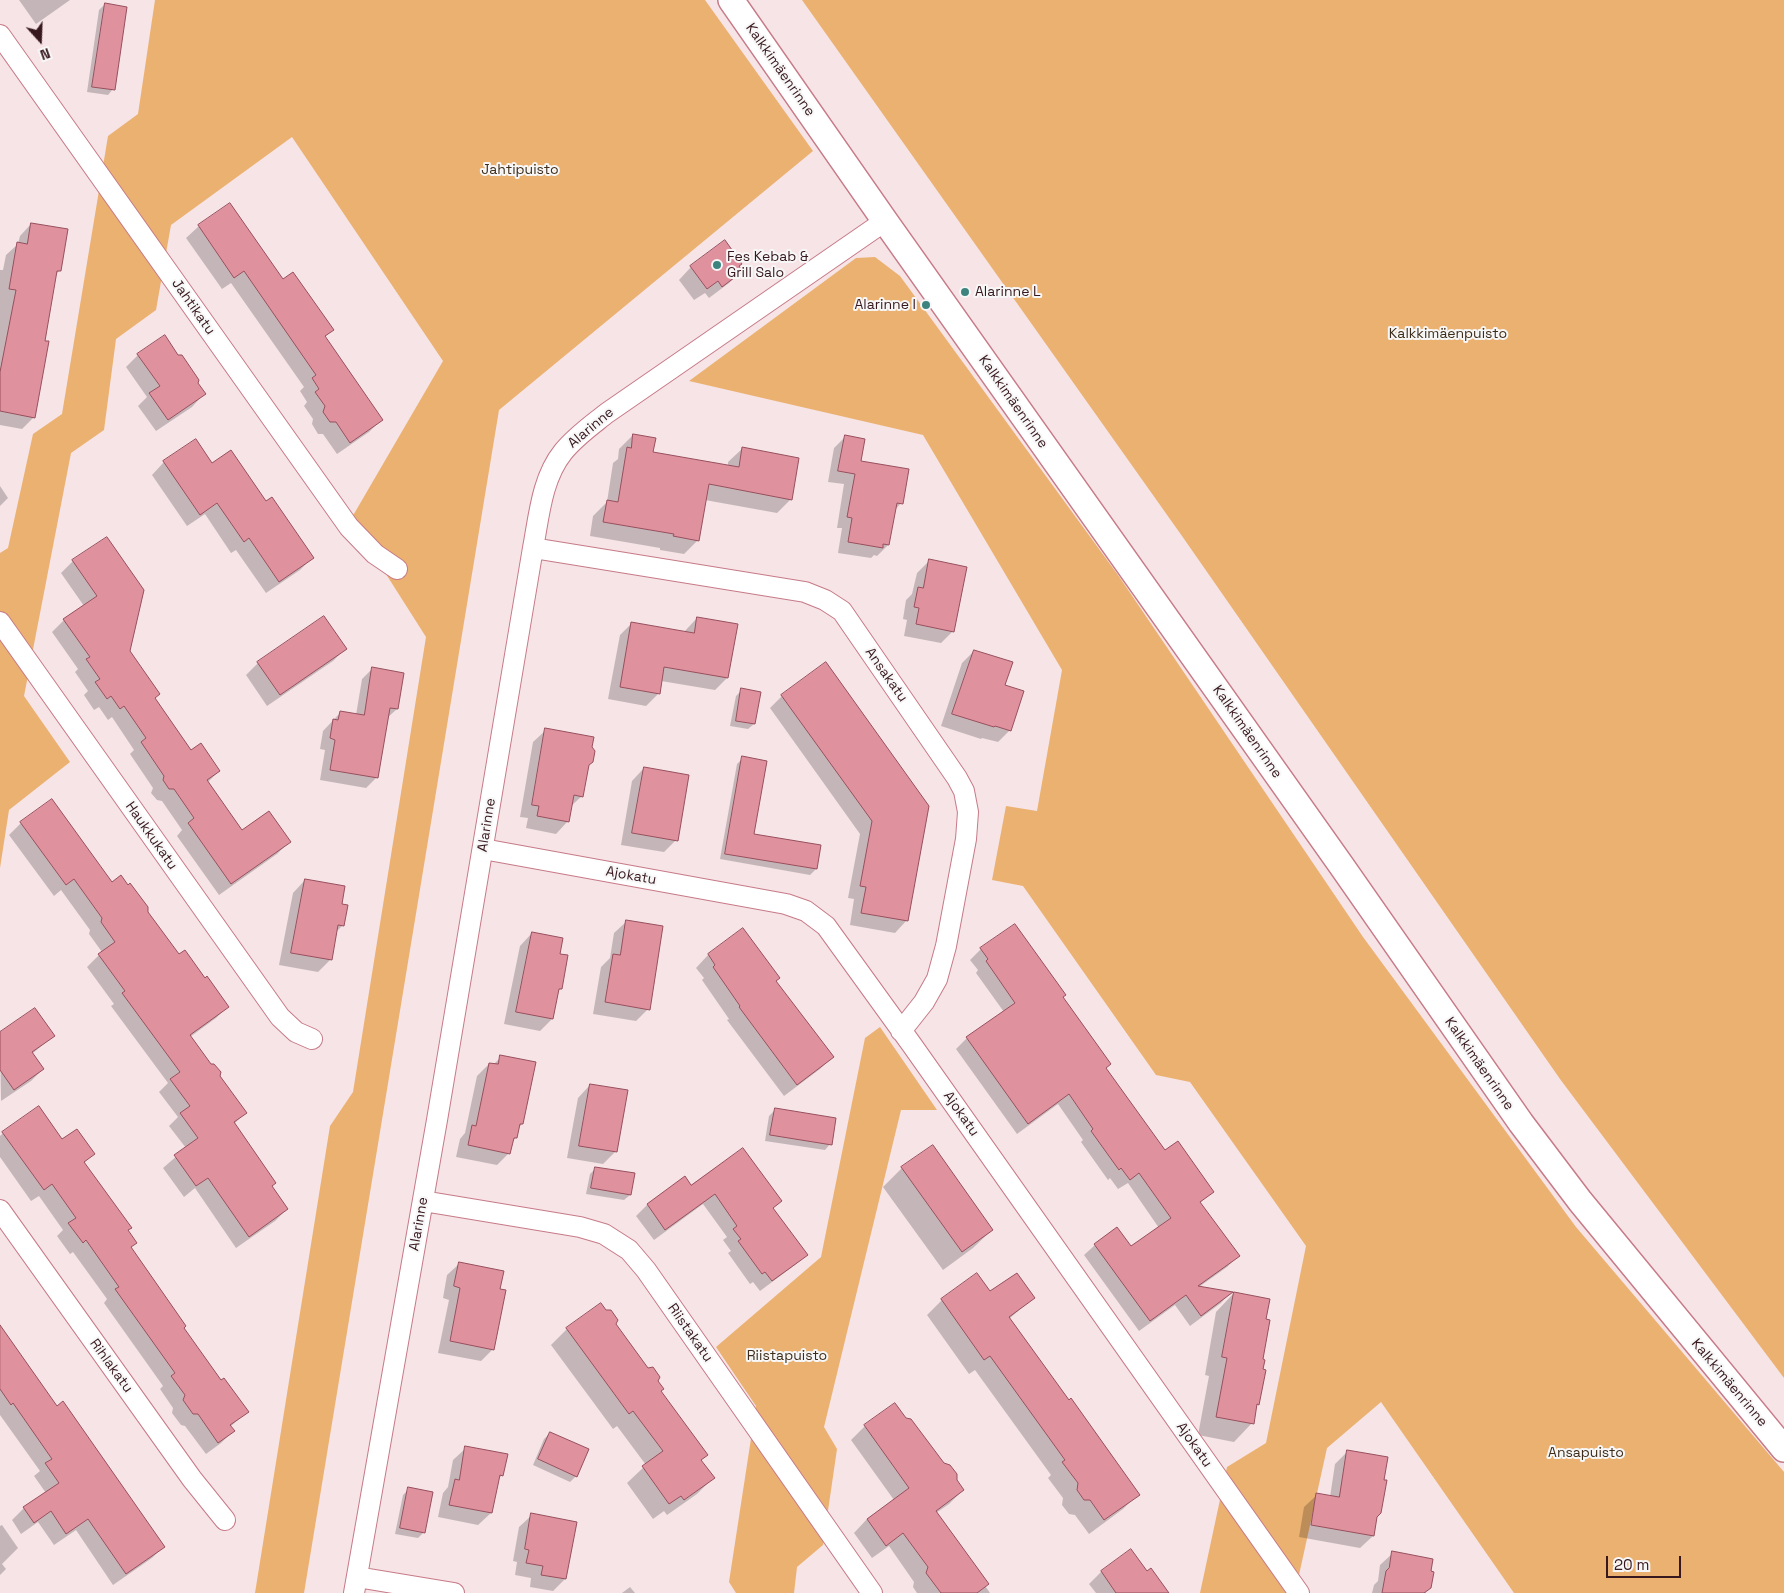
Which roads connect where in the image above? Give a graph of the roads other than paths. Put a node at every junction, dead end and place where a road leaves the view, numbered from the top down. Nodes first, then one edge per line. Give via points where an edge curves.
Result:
1 (731, 0) edge
2 (0, 35) edge
3 (885, 221) junction
4 (533, 548) junction
5 (397, 569) dead end
6 (0, 622) edge
7 (483, 849) junction
8 (902, 1031) junction
9 (312, 1039) dead end
10 (423, 1201) junction
11 (0, 1210) edge
12 (1784, 1449) edge
13 (225, 1520) dead end
14 (356, 1585) edge
15 (454, 1593) edge
16 (872, 1593) edge
17 (1299, 1593) edge

1 - 3 street, Kalkkimäenrinne
2 - 5 street, Jahtikatu via 349,527 375,554
3 - 4 street, Alarinne via 577,437 562,452 552,469 545,487
3 - 12 street, Kalkkimäenrinne via 1520,1123
4 - 7 street, Alarinne
4 - 8 street, Ansakatu via 805,592 842,611 957,778 964,791 968,812 966,839 938,980
6 - 9 street, Haukkukatu via 280,1017 296,1032
7 - 8 street, Ajokatu via 786,904 806,911 826,926
7 - 10 street, Alarinne
8 - 17 street, Ajokatu
10 - 14 street, Alarinne
10 - 16 street, Riistakatu via 580,1227 604,1234 629,1250
11 - 13 street, Rihlakatu via 192,1479
14 - 15 street

